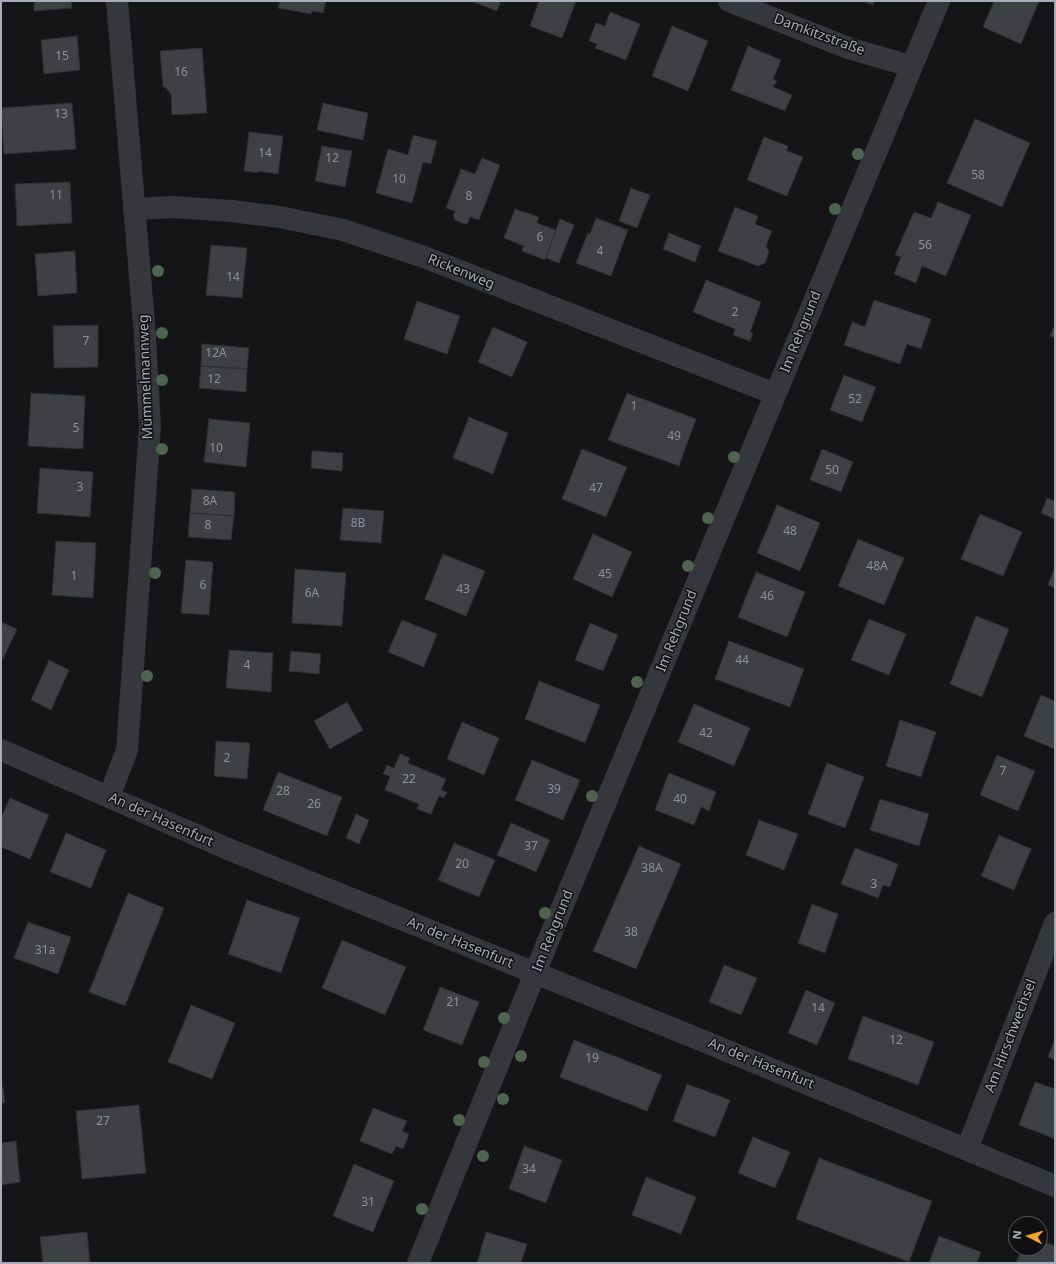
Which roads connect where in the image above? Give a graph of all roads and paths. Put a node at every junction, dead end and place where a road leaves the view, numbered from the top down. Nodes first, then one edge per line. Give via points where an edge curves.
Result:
1 (117, 1) edge
2 (729, 1) edge
3 (939, 1) edge
4 (911, 66) junction
5 (134, 209) junction
6 (776, 394) junction
7 (1, 750) edge
8 (109, 797) junction
9 (1055, 923) edge
10 (536, 973) junction
11 (967, 1149) junction
12 (1055, 1186) edge
13 (418, 1263) edge

1 - 5 street, Mümmelmannweg
2 - 4 street, Damkitzstraße via 851,49
3 - 4 street, Im Rehgrund
4 - 6 street, Im Rehgrund
5 - 6 street, Rickenweg via 173,207 231,210 343,230 424,257
5 - 8 street, Mümmelmannweg via 150,427 127,750
6 - 10 street, Im Rehgrund via 550,934
7 - 8 street, An der Hasenfurt
8 - 10 street, An der Hasenfurt via 228,849
9 - 11 street, Am Hirschwechsel
10 - 11 street, An der Hasenfurt
10 - 13 street, Im Rehgrund
11 - 12 street, An der Hasenfurt

